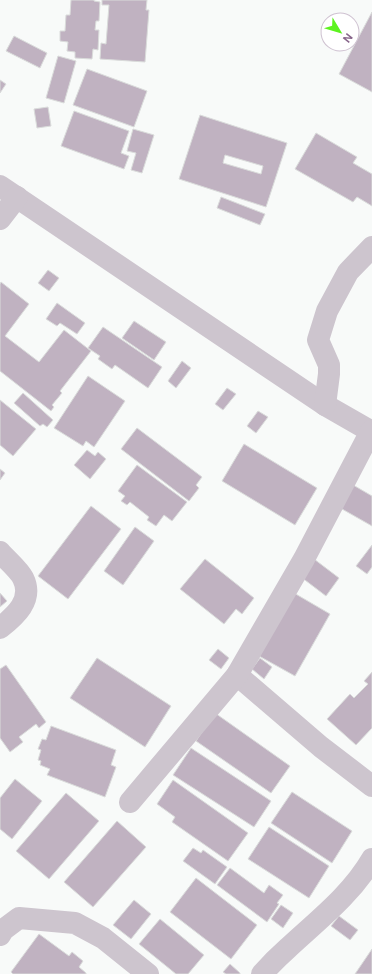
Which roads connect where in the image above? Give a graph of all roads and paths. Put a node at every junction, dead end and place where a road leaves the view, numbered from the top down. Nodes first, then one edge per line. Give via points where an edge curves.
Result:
1 (8, 191) edge
2 (0, 219) edge
3 (372, 246) edge
4 (325, 405) junction
5 (372, 432) edge
6 (0, 552) edge
7 (0, 628) edge
8 (236, 674) junction
9 (372, 786) edge
10 (130, 802) dead end
11 (372, 859) edge
12 (0, 934) edge
13 (148, 974) edge
14 (262, 974) edge

1 - 2 street
1 - 4 street
3 - 4 street via 348,272 327,311 318,340 329,365
4 - 5 street
5 - 8 street via 304,559
6 - 7 street via 23,578 27,590 19,611
8 - 9 street via 321,747
8 - 10 street
11 - 14 street via 342,898
12 - 13 street via 19,918 75,923 103,938

